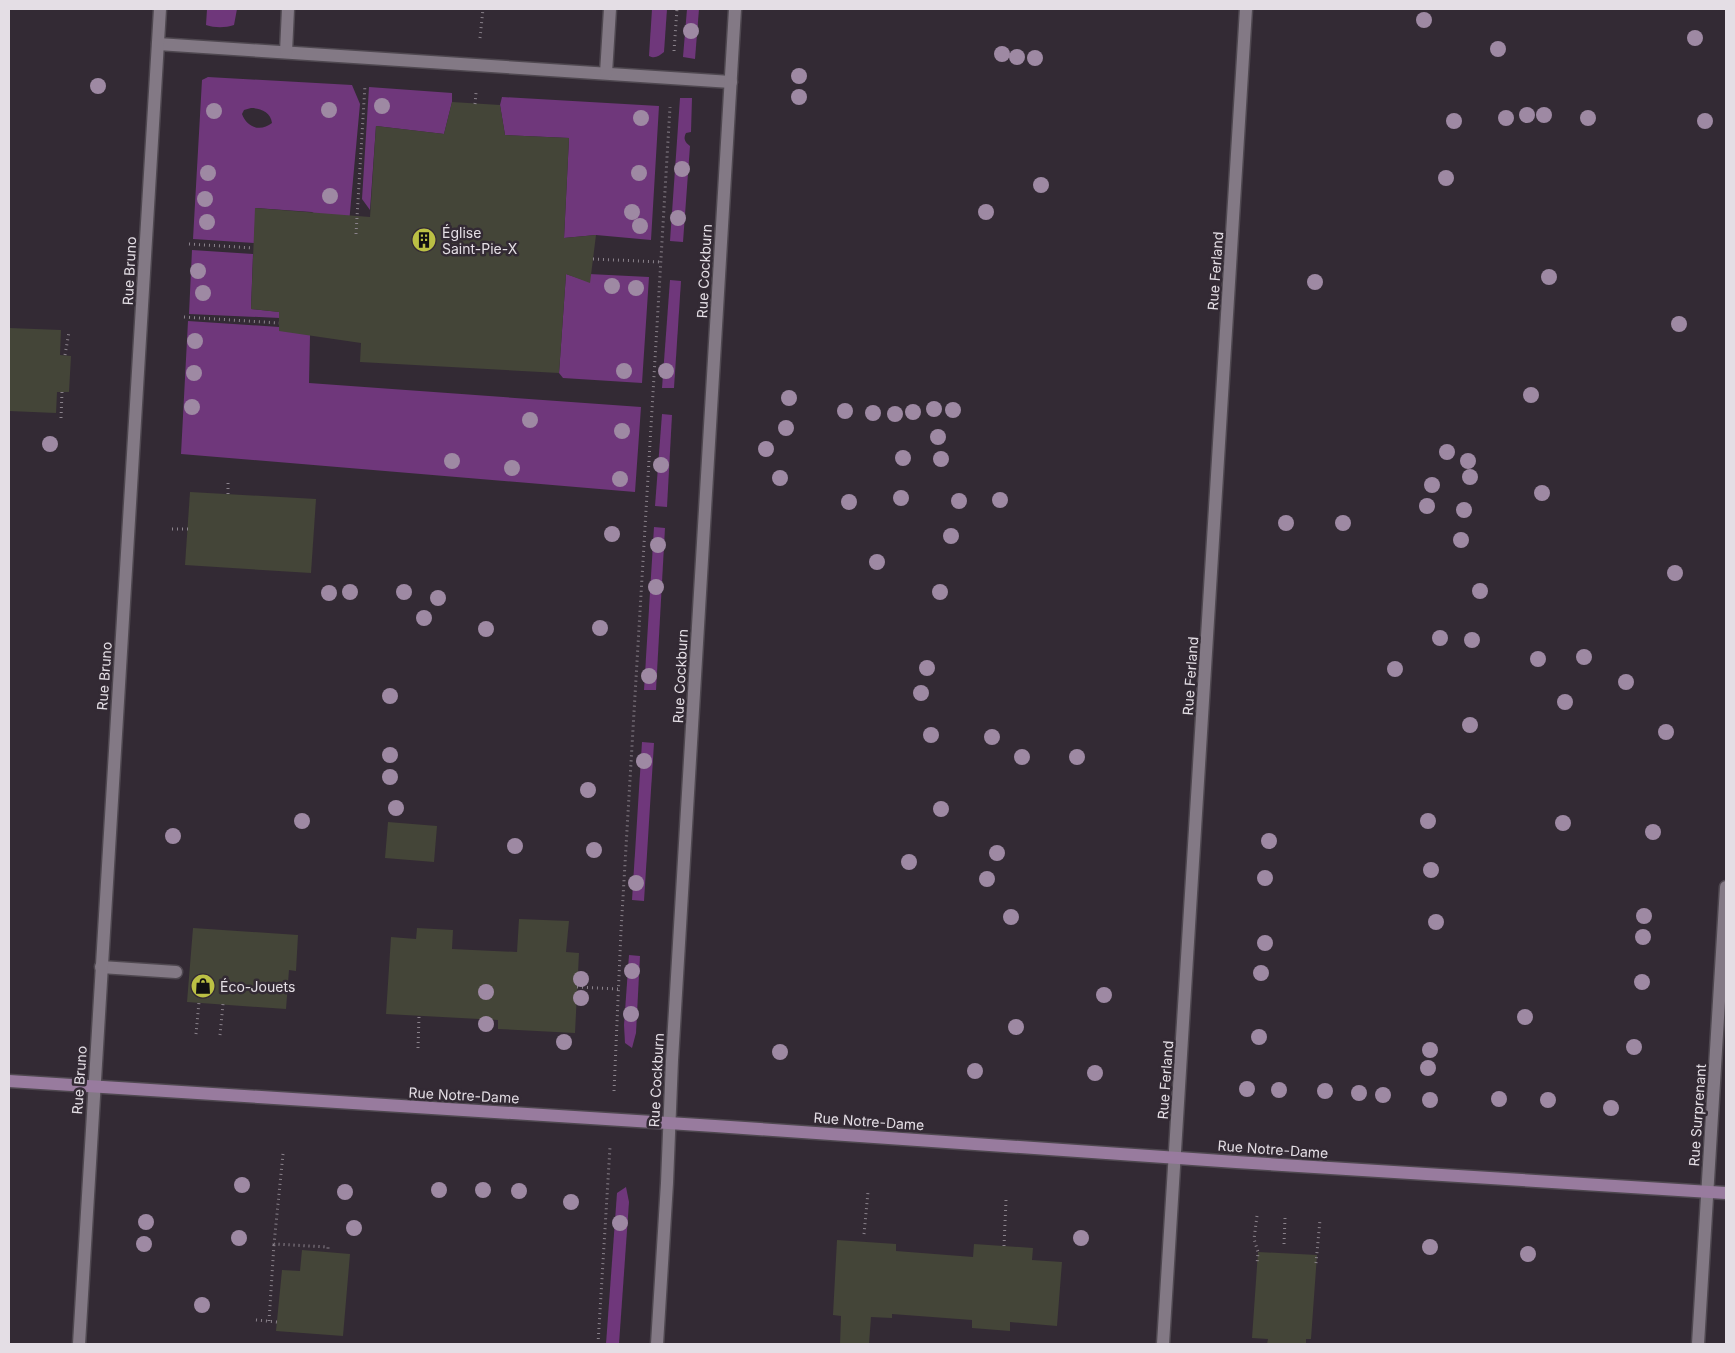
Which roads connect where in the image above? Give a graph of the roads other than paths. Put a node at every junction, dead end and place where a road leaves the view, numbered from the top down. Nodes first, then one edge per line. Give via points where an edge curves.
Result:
1 (160, 9) edge
2 (288, 9) edge
3 (610, 9) edge
4 (735, 9) edge
5 (1246, 9) edge
6 (158, 44) junction
7 (286, 52) junction
8 (606, 73) junction
9 (731, 82) junction
10 (1726, 887) edge
11 (102, 967) junction
12 (176, 972) dead end
13 (9, 1081) edge
14 (93, 1088) junction
15 (669, 1123) junction
16 (1175, 1158) junction
17 (1707, 1192) junction
18 (1726, 1193) edge
19 (79, 1344) edge
20 (657, 1344) edge
21 (1163, 1344) edge
22 (1698, 1344) edge

1 - 6 street, Rue Bruno
2 - 7 street
3 - 8 street
4 - 9 street, Rue Cockburn
5 - 16 street, Rue Ferland
6 - 7 street
6 - 11 street, Rue Bruno
7 - 8 street
8 - 9 street
9 - 15 street, Rue Cockburn
10 - 17 street, Rue Surprenant
11 - 12 street
11 - 14 street, Rue Bruno
13 - 14 street, Rue Notre-Dame
14 - 15 street, Rue Notre-Dame
14 - 19 street, Rue Bruno
15 - 16 street, Rue Notre-Dame
15 - 20 street, Rue Cockburn
16 - 17 street, Rue Notre-Dame
16 - 21 street, Rue Ferland
17 - 18 street, Rue Notre-Dame
17 - 22 street, Rue Surprenant

